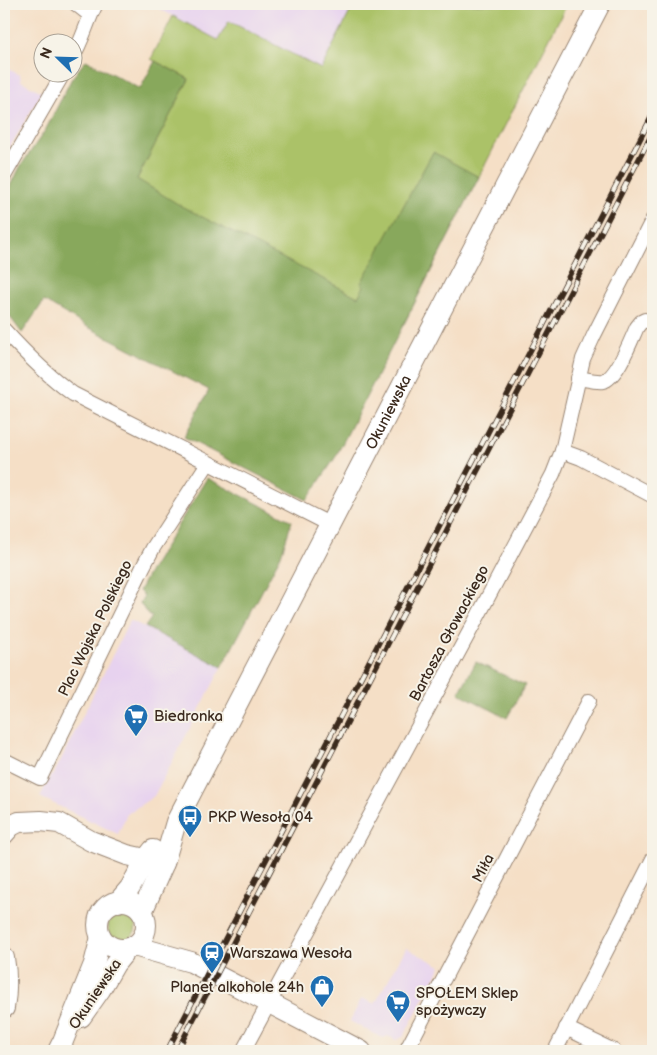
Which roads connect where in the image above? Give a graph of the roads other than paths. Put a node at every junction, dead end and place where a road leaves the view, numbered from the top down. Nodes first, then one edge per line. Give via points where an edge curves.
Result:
1 (76, 4) edge
2 (600, 4) edge
3 (93, 10) edge
4 (82, 39) edge
5 (58, 82) edge
6 (4, 176) edge
7 (653, 219) edge
8 (653, 323) edge
9 (4, 330) edge
10 (578, 378) junction
11 (562, 450) junction
12 (208, 463) junction
13 (653, 496) edge
14 (331, 525) junction
15 (589, 700) dead end
16 (4, 760) edge
17 (4, 834) edge
18 (653, 859) edge
19 (155, 861) junction
20 (118, 902) junction
21 (144, 918) junction
22 (101, 937) junction
23 (131, 947) junction
24 (4, 958) edge
25 (191, 962) junction
26 (269, 1002) junction
27 (4, 1008) edge
28 (566, 1028) junction
29 (60, 1046) edge
30 (243, 1051) edge
31 (361, 1051) edge
32 (406, 1051) edge
33 (555, 1051) edge
34 (614, 1051) edge

1 - 3 street
2 - 14 main road, Okuniewska
3 - 4 street
5 - 6 street
7 - 10 street, Bartosza Głowackiego via 594,335
8 - 10 street via 645,320 637,327 617,369 609,378
9 - 12 street via 23,351 74,394
10 - 11 street, Bartosza Głowackiego
11 - 13 street
11 - 26 street, Bartosza Głowackiego via 482,607
12 - 14 street
12 - 16 street, Plac Wojska Polskiego via 143,567 40,778
14 - 19 main road, Okuniewska
15 - 32 street, Miła
17 - 19 main road via 19,822 59,824 127,855
18 - 28 street
19 - 20 main road, Okuniewska
19 - 21 main road, Okuniewska
20 - 21 main road via 131,903
20 - 22 main road via 107,907 99,918
21 - 23 main road via 145,933
21 - 25 main road
22 - 23 main road via 110,946
22 - 29 main road, Okuniewska via 94,964
23 - 25 main road
23 - 29 main road, Okuniewska via 115,964
24 - 27 main road via 7,985
25 - 26 main road
26 - 30 street, Bartosza Głowackiego
26 - 31 main road
28 - 33 street
28 - 34 street

